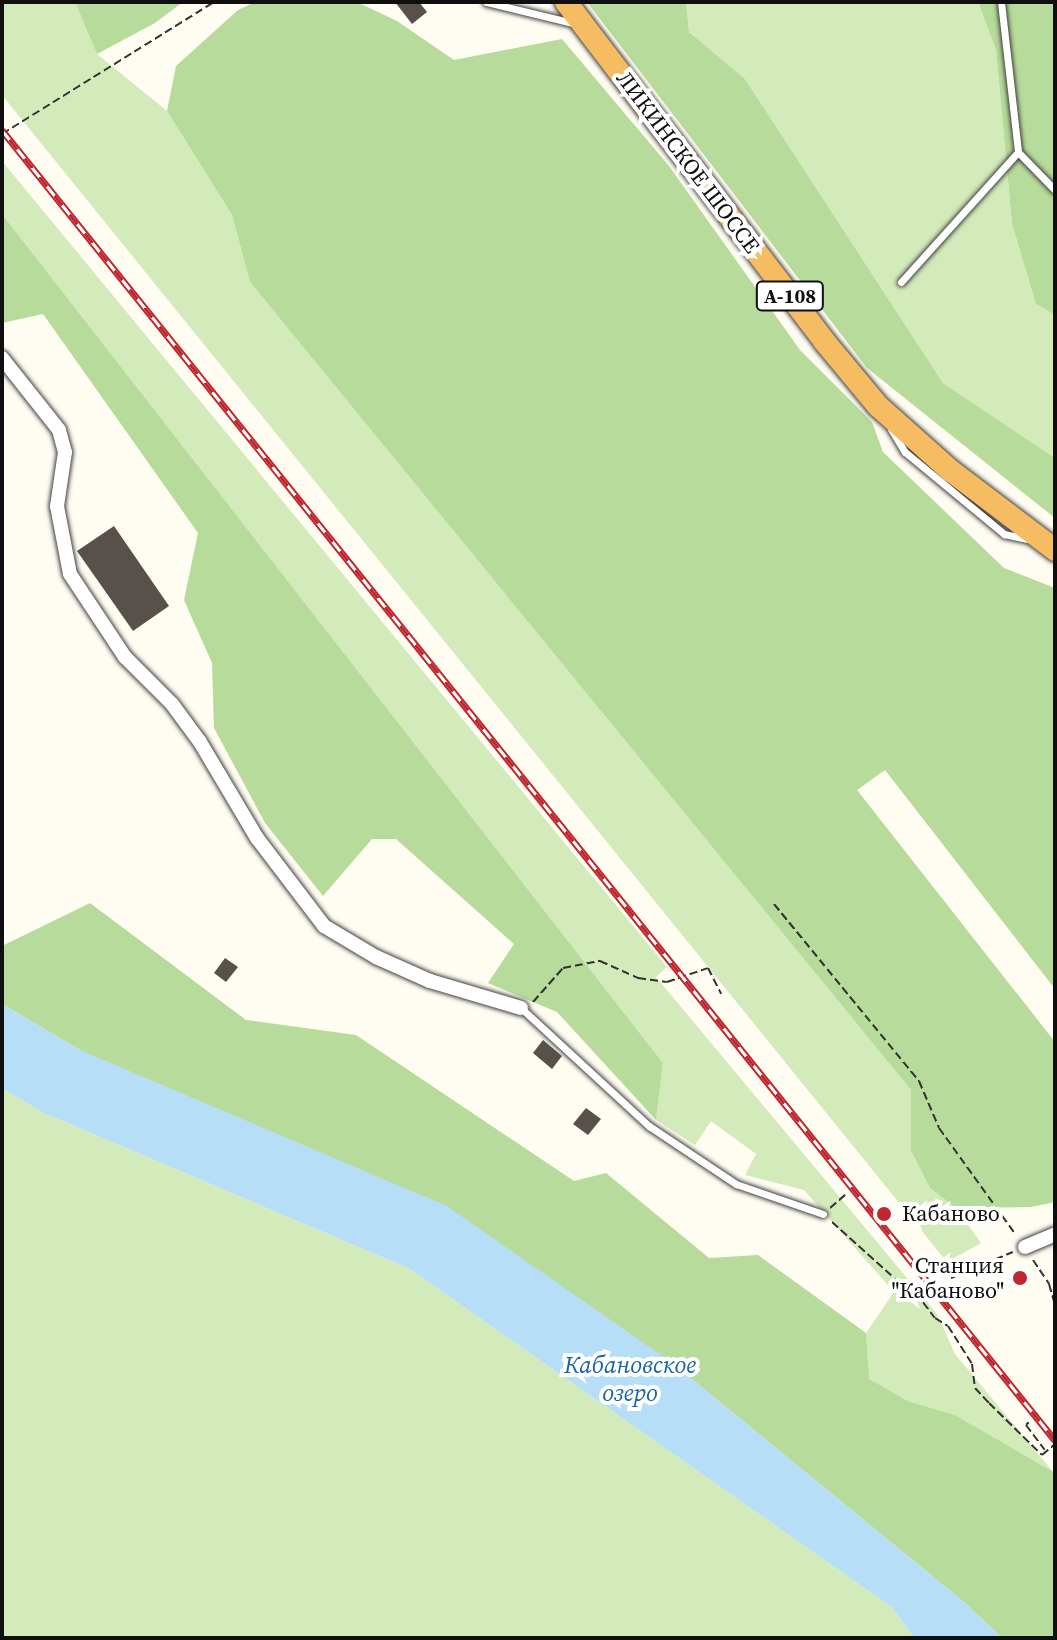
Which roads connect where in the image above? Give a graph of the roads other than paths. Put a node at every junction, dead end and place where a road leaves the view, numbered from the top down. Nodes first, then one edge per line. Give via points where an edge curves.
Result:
1 (486, 2) edge
2 (566, 2) edge
3 (1001, 2) edge
4 (585, 26) junction
5 (1018, 152) junction
6 (1055, 190) edge
7 (901, 282) dead end
8 (2, 358) edge
9 (1050, 547) edge
10 (521, 1008) joint
11 (823, 1214) road end
12 (1055, 1234) edge
13 (1025, 1247) road end

1 - 4 lane
2 - 4 highway, ЛИКИНСКОЕ ШОССЕ / А-108
3 - 5 lane
4 - 9 highway, ЛИКИНСКОЕ ШОССЕ / А-108 via 878,406
5 - 6 lane
5 - 7 lane
8 - 10 street via 59,430 65,452 57,506 70,574 125,657 172,704 200,742 257,838 324,926 430,981
10 - 11 lane via 649,1126 736,1184
12 - 13 street

